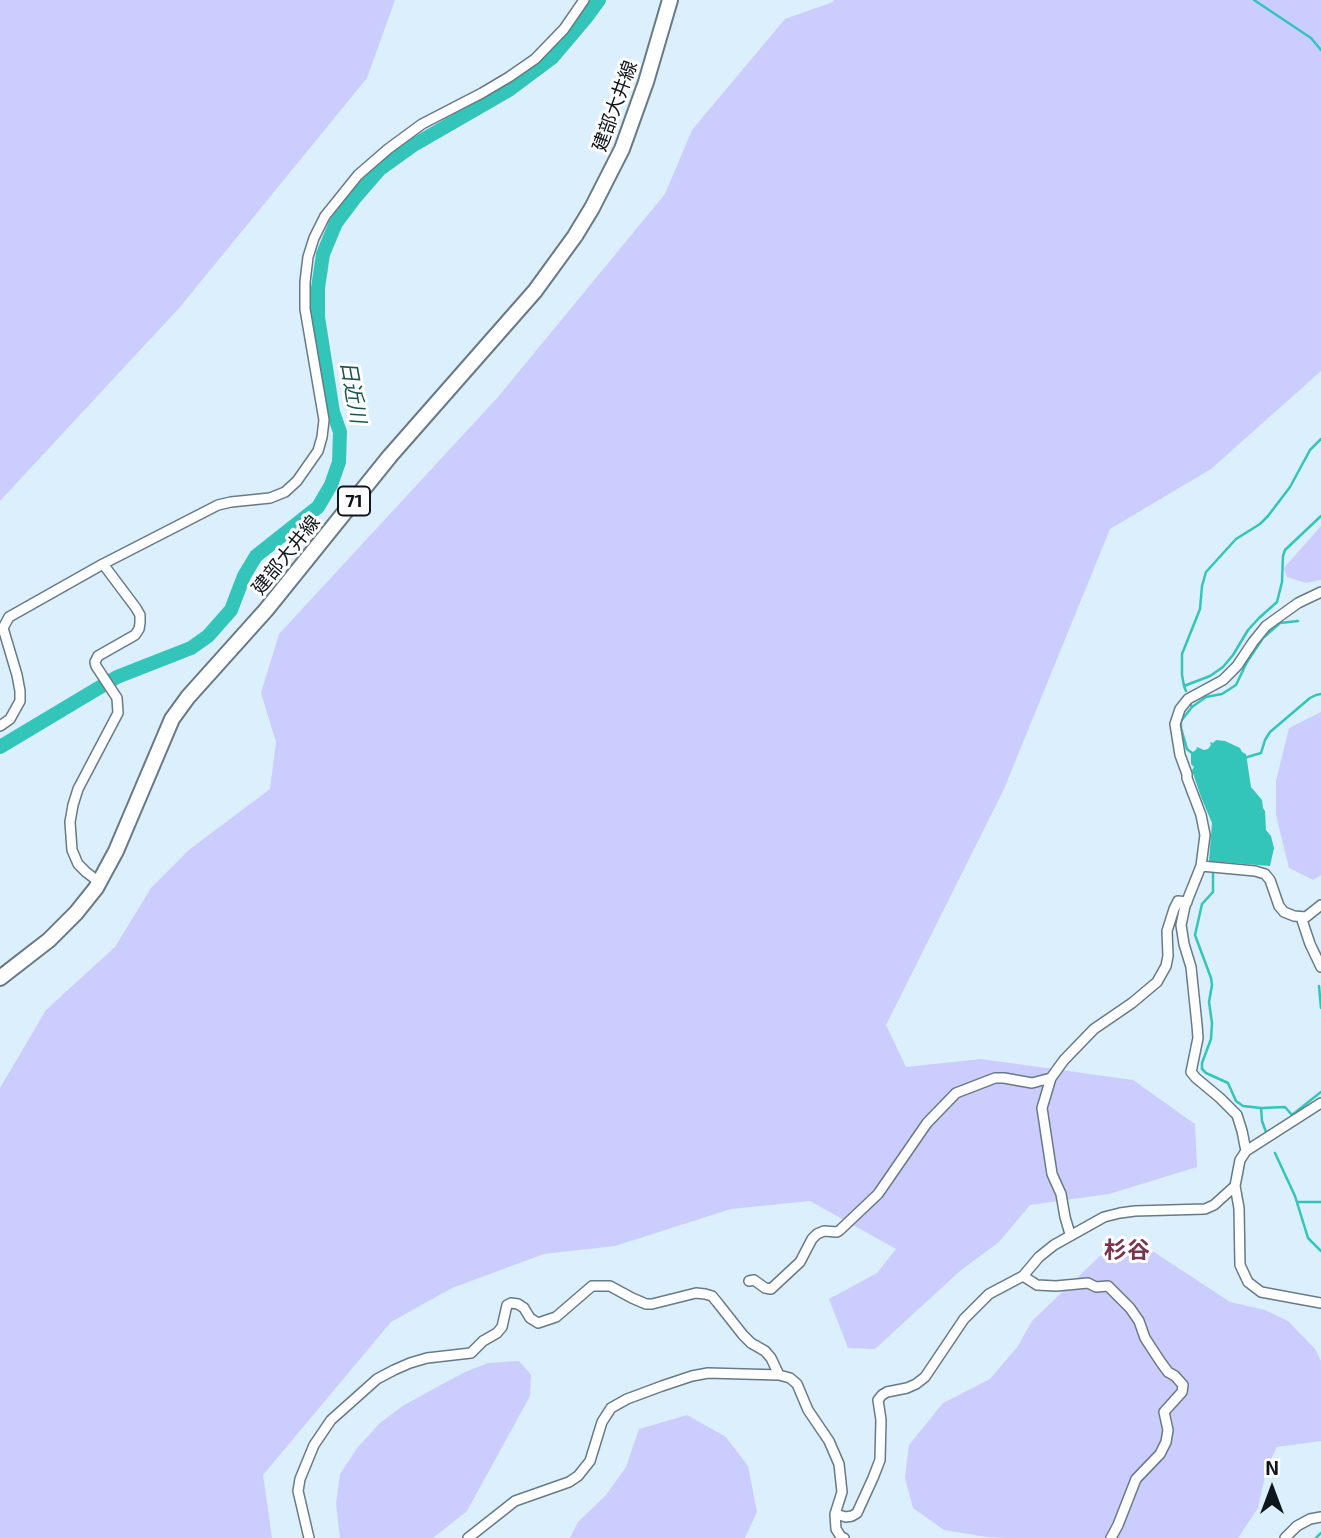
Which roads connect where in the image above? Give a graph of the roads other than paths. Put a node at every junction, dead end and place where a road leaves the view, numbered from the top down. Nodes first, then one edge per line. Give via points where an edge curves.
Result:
1 (584, 0) edge
2 (670, 0) edge
3 (103, 564) junction
4 (1321, 592) edge
5 (0, 726) edge
6 (1209, 867) junction
7 (99, 882) junction
8 (1187, 902) junction
9 (1321, 905) edge
10 (1301, 916) junction
11 (1321, 967) edge
12 (0, 978) edge
13 (1051, 1077) junction
14 (1321, 1103) edge
15 (1246, 1151) junction
16 (1235, 1186) junction
17 (1070, 1234) junction
18 (1023, 1276) junction
19 (749, 1281) dead end
20 (1321, 1303) edge
21 (779, 1375) junction
22 (835, 1514) junction
23 (1321, 1517) edge
24 (309, 1538) edge
25 (468, 1538) edge
26 (844, 1538) edge
27 (1111, 1538) edge
28 (1285, 1538) edge

1 - 3 street via 535,59 422,124 388,149 358,175 325,216 308,257 305,282 305,309 324,420 318,451 297,481 270,498 218,505
2 - 7 main road, 建部大井線 / 71 via 622,149 575,236 535,291 188,697 172,719
3 - 5 street via 5,622 20,701
3 - 7 street via 136,608 141,623 135,635 95,662 117,698 118,713 78,789 70,822 78,864
4 - 6 street via 1266,626 1223,680 1188,699 1180,709 1175,724 1180,755 1204,824
6 - 8 street
6 - 10 street via 1265,874 1284,912
7 - 12 main road, 建部大井線 / 71 via 76,914
8 - 13 street via 1178,901 1174,909 1167,931 1166,966 1157,982 1094,1028
8 - 15 street via 1181,925 1191,967 1198,1038 1191,1072 1237,1115
9 - 10 street
10 - 11 street
13 - 17 street via 1042,1108 1052,1174
13 - 19 street via 1032,1083 995,1079 956,1093 927,1123 878,1194 840,1230 817,1234 800,1262 771,1289
14 - 15 street
15 - 16 street
16 - 17 street via 1205,1209 1120,1213
16 - 20 street via 1240,1265 1248,1282 1261,1292
17 - 18 street
18 - 22 street via 989,1294 964,1319 925,1377 878,1400 880,1460 857,1513
18 - 27 street via 1037,1285 1108,1286 1130,1308 1160,1361 1183,1385 1164,1412 1166,1442 1136,1479
21 - 22 street via 797,1384 839,1464 842,1492
21 - 24 street via 772,1358 751,1343 718,1302 705,1294 646,1304 610,1286 592,1286 556,1317 538,1323 524,1308 511,1303 502,1327 471,1353 427,1358 394,1370 377,1379 331,1420 307,1458 300,1479 298,1491
21 - 25 street via 708,1373 626,1399 611,1408 602,1422 590,1461 578,1476 515,1501
22 - 26 street via 836,1529
23 - 28 street via 1297,1526

